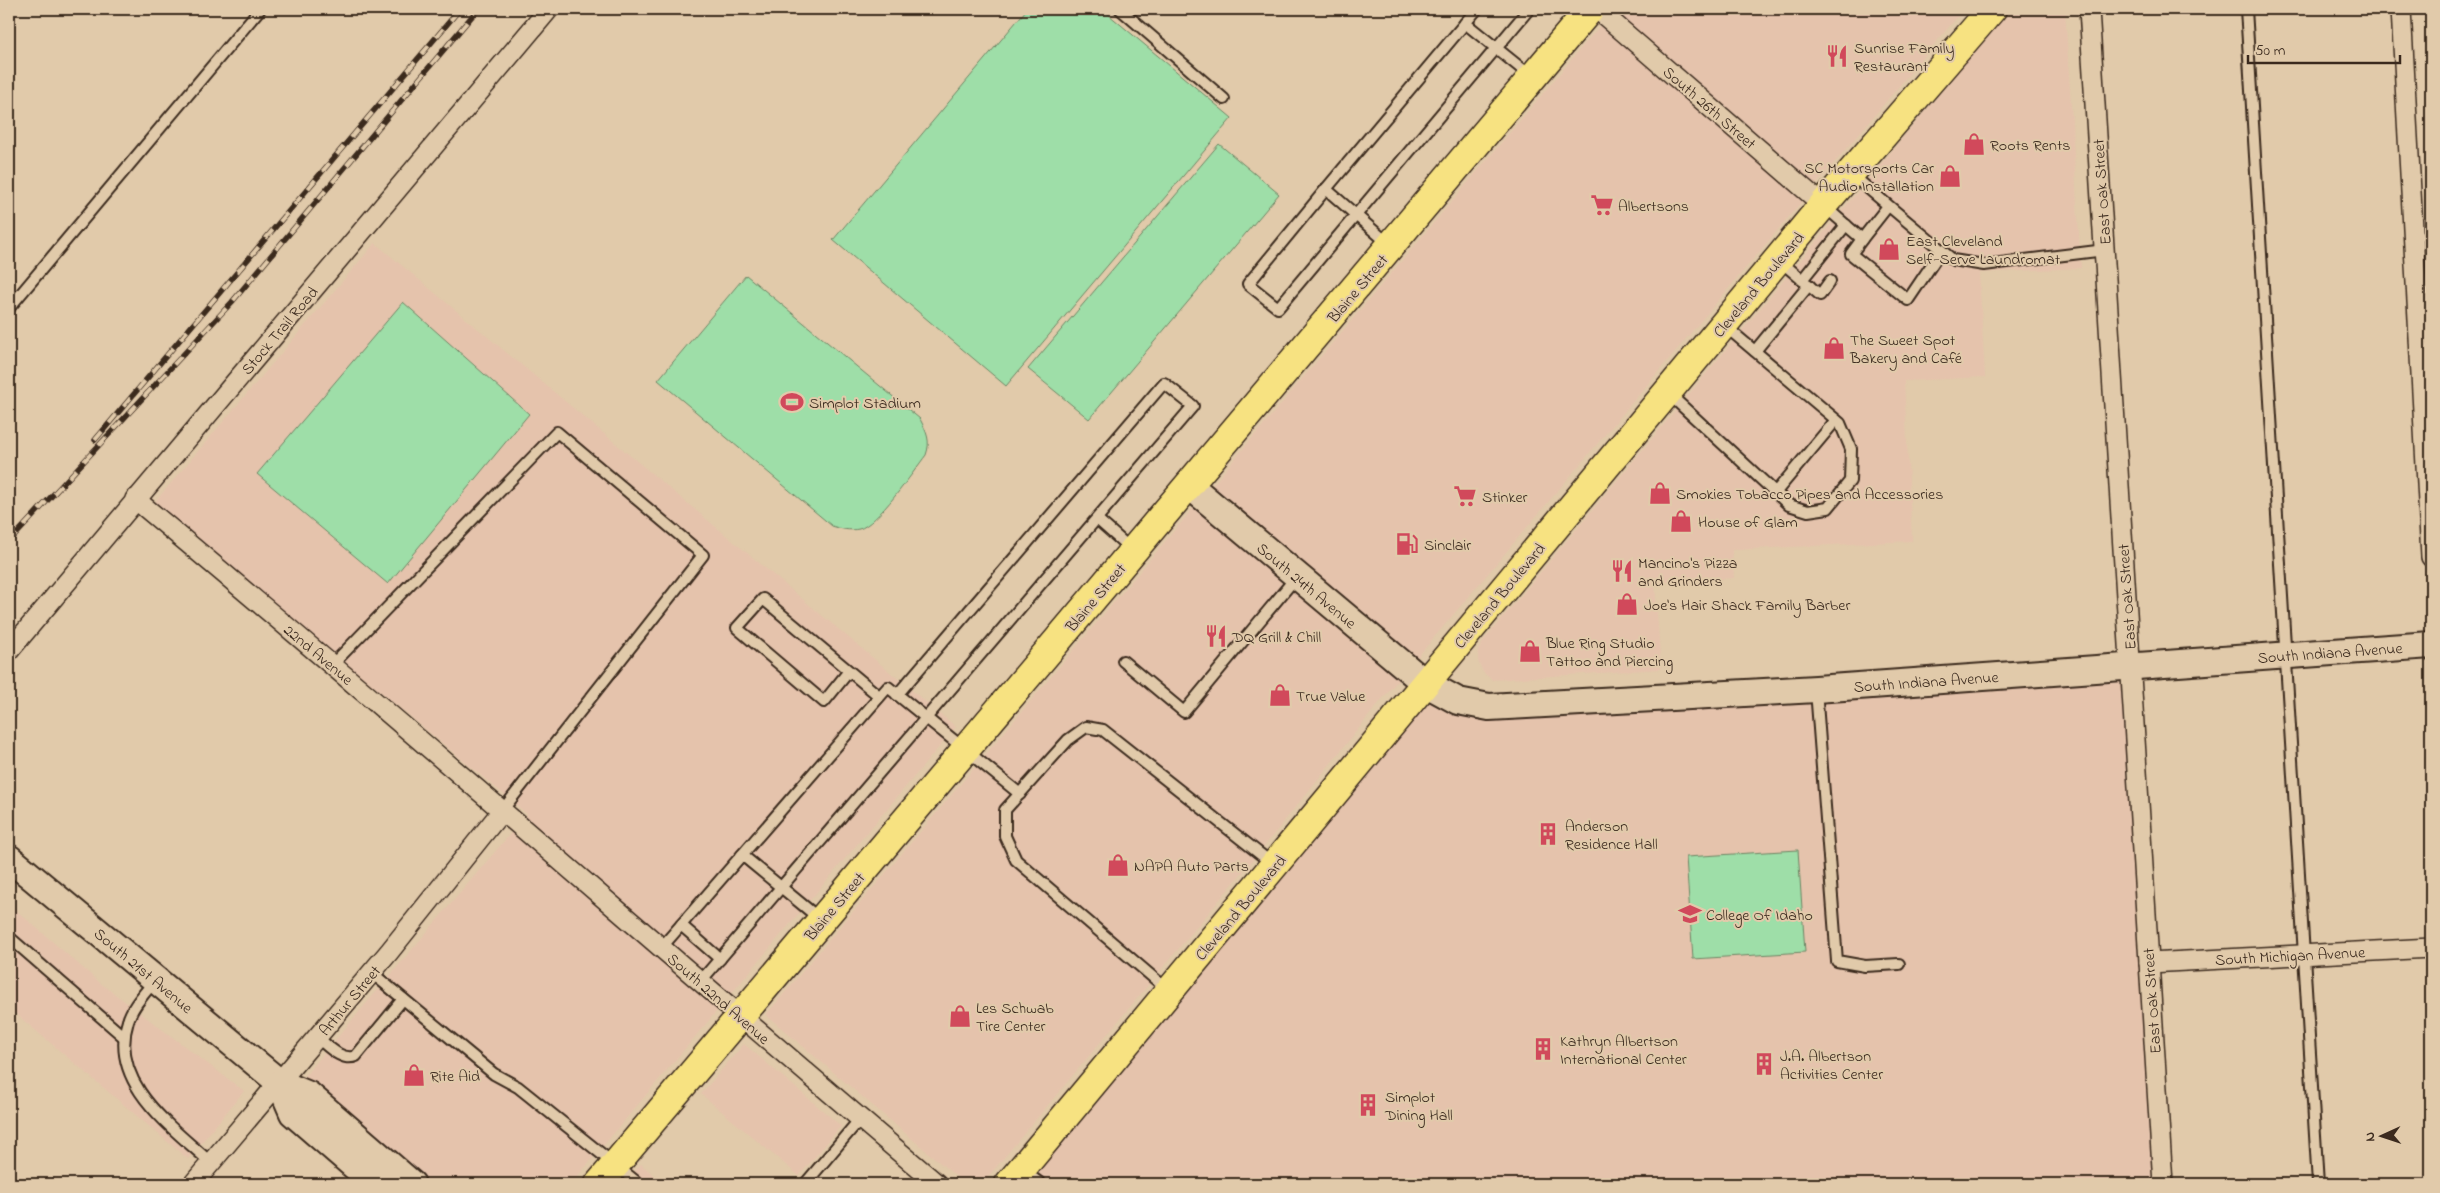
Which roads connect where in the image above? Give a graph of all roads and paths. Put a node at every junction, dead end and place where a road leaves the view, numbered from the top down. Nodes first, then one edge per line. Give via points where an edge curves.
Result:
1 (260, 9) edge
2 (549, 9) edge
3 (1120, 9) edge
4 (1477, 9) edge
5 (1529, 9) edge
6 (1590, 9) edge
7 (1597, 9) edge
8 (2089, 9) edge
9 (2246, 9) edge
10 (2401, 9) edge
11 (1984, 14) edge
12 (1465, 23) junction
13 (1496, 48) junction
14 (1533, 78) junction
15 (1224, 99) dead end
16 (1851, 174) junction
17 (1326, 189) junction
18 (1823, 205) junction
19 (1888, 206) junction
20 (1356, 215) junction
21 (1846, 225) junction
22 (1862, 239) junction
23 (1392, 246) junction
24 (2105, 250) junction
25 (1941, 251) junction
26 (1778, 260) junction
27 (1830, 282) dead end
28 (1806, 283) junction
29 (9, 308) edge
30 (1724, 325) junction
31 (1755, 351) junction
32 (1668, 393) junction
33 (1836, 420) junction
34 (2428, 440) edge
35 (1190, 486) junction
36 (1775, 492) junction
37 (135, 499) junction
38 (1097, 519) junction
39 (2430, 530) edge
40 (1134, 551) junction
41 (2431, 557) edge
42 (1297, 576) junction
43 (2431, 645) edge
44 (9, 651) edge
45 (2286, 656) junction
46 (1123, 661) dead end
47 (333, 664) junction
48 (2130, 667) junction
49 (849, 671) junction
50 (1425, 683) junction
51 (1816, 689) junction
52 (897, 694) junction
53 (879, 696) junction
54 (926, 718) junction
55 (966, 750) junction
56 (1020, 794) junction
57 (501, 812) junction
58 (742, 855) junction
59 (9, 858) edge
60 (1274, 865) junction
61 (782, 887) junction
62 (821, 921) junction
63 (682, 925) junction
64 (9, 937) edge
65 (661, 948) junction
66 (2431, 948) edge
67 (2303, 954) junction
68 (720, 959) junction
69 (2149, 963) junction
70 (1899, 964) dead end
71 (372, 973) junction
72 (155, 979) junction
73 (700, 982) junction
74 (1170, 991) junction
75 (403, 999) junction
76 (740, 1017) junction
77 (124, 1037) junction
78 (318, 1038) junction
79 (280, 1083) junction
80 (860, 1119) junction
81 (211, 1163) junction
82 (606, 1175) edge
83 (1024, 1179) edge
84 (193, 1184) edge
85 (375, 1184) edge
86 (412, 1184) edge
87 (639, 1184) edge
88 (805, 1184) edge
89 (937, 1184) edge
90 (2163, 1184) edge
91 (2318, 1184) edge

1 - 29 lane
2 - 37 street, Stock Trail Road
3 - 15 lane
4 - 12 lane
5 - 13 lane
6 - 14 main road, Blaine Street
7 - 18 street, South 26th Street
8 - 24 street, East Oak Street
9 - 45 lane
10 - 34 street
11 - 16 main road, Cleveland Boulevard
12 - 13 lane
12 - 17 lane
13 - 14 lane
13 - 20 lane
14 - 23 main road, Blaine Street
16 - 18 main road, Cleveland Boulevard
16 - 19 lane
17 - 20 lane
17 - 20 lane via 1248,284 1278,308
18 - 21 lane
18 - 26 main road, Cleveland Boulevard
19 - 22 lane
19 - 25 lane
20 - 23 lane
21 - 22 lane
21 - 28 lane
22 - 25 lane via 1850,256 1908,300
23 - 35 main road, Blaine Street
24 - 25 lane via 1984,265 1953,260
24 - 48 street, East Oak Street
26 - 28 lane
26 - 30 main road, Cleveland Boulevard
27 - 28 lane via 1820,295
28 - 31 lane
30 - 31 lane
30 - 32 main road, Cleveland Boulevard
31 - 33 lane
32 - 36 lane
32 - 50 main road, Cleveland Boulevard
33 - 36 lane
33 - 36 lane via 1851,449 1850,481 1828,508 1808,511 1789,505
34 - 39 street
35 - 40 main road, Blaine Street
35 - 42 main road, South 24th Avenue
37 - 44 street, Stock Trail Road
37 - 47 street, 22nd Avenue
38 - 40 lane
38 - 52 lane via 1193,406 1164,383
38 - 54 lane
39 - 41 street
40 - 55 main road, Blaine Street
42 - 46 lane via 1184,712
42 - 50 main road, South 24th Avenue
43 - 45 main road, South Indiana Avenue
45 - 48 main road, South Indiana Avenue
45 - 67 lane
47 - 57 street, 22nd Avenue
47 - 57 lane via 557,432 704,555
48 - 51 main road, South Indiana Avenue
48 - 69 street, East Oak Street
49 - 49 lane via 763,599 737,628 824,702
49 - 53 lane
50 - 51 main road, South Indiana Avenue via 1458,701 1489,707
50 - 60 main road, Cleveland Boulevard
51 - 70 lane via 1837,961 1865,966
52 - 53 lane via 888,687
52 - 54 lane
53 - 58 lane
54 - 55 lane
54 - 61 lane
55 - 56 lane
55 - 62 main road, Blaine Street
56 - 60 lane via 1068,740 1086,726 1103,730
56 - 74 lane via 1005,810 1005,836 1016,860
57 - 65 street, South 22nd Avenue
57 - 71 street, Arthur Street
58 - 61 lane
58 - 63 lane
59 - 72 main road, South 21st Avenue
60 - 74 main road, Cleveland Boulevard
61 - 62 lane
61 - 68 lane
62 - 76 main road, Blaine Street
63 - 65 lane
63 - 68 lane
64 - 77 lane
65 - 73 street, South 22nd Avenue
66 - 67 street, South Michigan Avenue
67 - 69 street, South Michigan Avenue
67 - 91 lane
68 - 73 lane
69 - 90 street, East Oak Street
71 - 75 lane
71 - 78 street, Arthur Street
72 - 77 lane via 128,1019
72 - 79 main road, South 21st Avenue
73 - 76 street, South 22nd Avenue
74 - 83 main road, Cleveland Boulevard
75 - 78 lane via 356,1056 344,1057
75 - 82 lane via 494,1074 518,1087
76 - 80 street, South 22nd Avenue
76 - 82 main road, Blaine Street
77 - 81 lane via 122,1046 126,1068 138,1090 162,1118
78 - 79 street, Arthur Street
79 - 81 street, Arthur Street
79 - 85 main road, South 21st Avenue via 293,1113
79 - 86 main road, South 21st Avenue via 309,1095
80 - 88 lane
80 - 89 street, South 22nd Avenue
81 - 84 street, Arthur Street
82 - 87 lane

